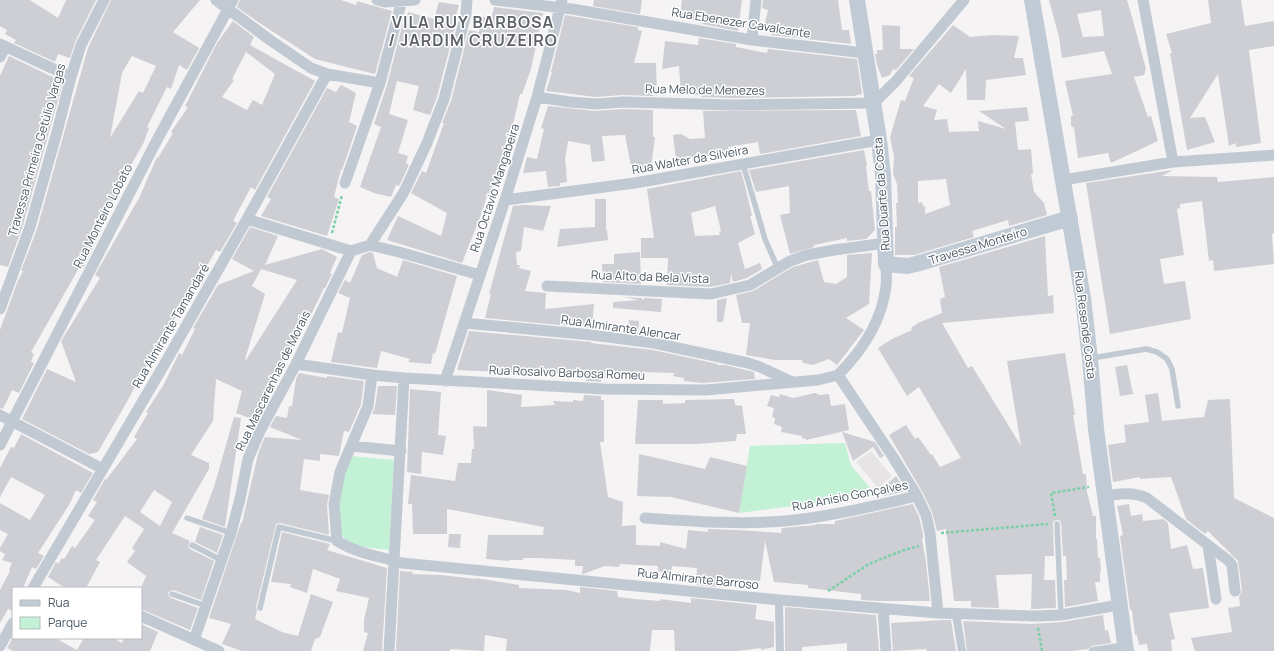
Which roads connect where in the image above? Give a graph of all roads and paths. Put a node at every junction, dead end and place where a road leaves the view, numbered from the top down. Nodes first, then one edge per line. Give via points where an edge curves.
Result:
1 (104, 0) edge
2 (216, 0) edge
3 (377, 0) edge
4 (415, 0) edge
5 (467, 0) edge
6 (495, 0) edge
7 (756, 0) edge
8 (857, 0) edge
9 (1032, 0) edge
10 (1143, 0) edge
11 (402, 1) edge
12 (960, 1) edge
13 (561, 4) edge
14 (231, 5) edge
15 (752, 40) junction
16 (2, 49) edge
17 (865, 54) junction
18 (327, 74) junction
19 (71, 77) junction
20 (380, 82) junction
21 (537, 97) junction
22 (874, 103) junction
23 (879, 140) junction
24 (1274, 155) edge
25 (1173, 162) junction
26 (744, 164) junction
27 (1063, 180) junction
28 (345, 183) joint
29 (505, 200) junction
30 (1070, 218) junction
31 (247, 219) junction
32 (886, 243) junction
33 (329, 245) junction
34 (370, 246) junction
35 (351, 252) junction
36 (886, 264) junction
37 (778, 269) junction
38 (480, 275) junction
39 (547, 286) dead end
40 (0, 309) edge
41 (464, 323) junction
42 (1090, 358) junction
43 (296, 364) junction
44 (372, 375) junction
45 (838, 375) junction
46 (404, 378) junction
47 (445, 381) junction
48 (794, 383) junction
49 (1178, 406) dead end
50 (0, 415) edge
51 (12, 421) junction
52 (0, 445) edge
53 (352, 446) junction
54 (401, 451) junction
55 (103, 469) junction
56 (1104, 490) junction
57 (917, 496) junction
58 (187, 518) dead end
59 (645, 518) dead end
60 (1057, 524) junction
61 (232, 533) junction
62 (931, 538) junction
63 (337, 541) junction
64 (192, 545) dead end
65 (1208, 545) junction
66 (221, 560) junction
67 (395, 561) junction
68 (36, 587) edge
69 (1235, 591) dead end
70 (172, 594) dead end
71 (1216, 599) dead end
72 (780, 600) junction
73 (810, 603) junction
74 (1119, 605) junction
75 (206, 606) junction
76 (260, 608) dead end
77 (883, 609) junction
78 (938, 613) junction
79 (956, 614) junction
80 (1061, 615) junction
81 (142, 616) edge
82 (1036, 616) junction
83 (12, 625) edge
84 (194, 640) junction
85 (0, 646) edge
86 (1126, 648) edge
87 (219, 651) edge
88 (389, 651) edge
89 (780, 651) edge
90 (886, 651) edge
91 (962, 651) edge
92 (1042, 651) edge
93 (1093, 651) edge

1 - 19 street, Travessa Primeira Getúlio Vargas via 81,45
2 - 14 street
3 - 11 street
4 - 11 street
5 - 34 street via 466,14 444,99 427,143 404,192
6 - 13 street, Rua Ebenezer Cavalcante via 548,7
7 - 15 street
8 - 17 main road, Rua Duarte da Costa
9 - 27 main road, Rua Resende Costa
10 - 25 street
11 - 20 street
12 - 22 street via 896,81
13 - 15 street, Rua Ebenezer Cavalcante
13 - 21 street, Rua Octavio Mangabeira
14 - 18 street via 311,68
14 - 51 street, Rua Monteiro Lobato via 157,140
15 - 17 street, Rua Ebenezer Cavalcante
16 - 19 street
17 - 22 main road, Rua Duarte da Costa
18 - 20 street
18 - 31 street, Rua Almirante Tamandaré
19 - 40 street, Travessa Primeira Getúlio Vargas via 30,227
20 - 28 street
21 - 22 street, Rua Melo de Menezes via 596,104
21 - 29 street, Rua Octavio Mangabeira
22 - 23 main road, Rua Duarte da Costa
23 - 26 street, Rua Walter da Silveira
23 - 32 main road, Rua Duarte da Costa
24 - 25 street
25 - 27 street
26 - 29 street, Rua Walter da Silveira via 635,183
26 - 37 lane via 764,239
27 - 30 main road, Rua Resende Costa
28 - 33 path
29 - 38 street, Rua Octavio Mangabeira
30 - 36 main road, Travessa Monteiro via 916,264
30 - 42 main road, Rua Resende Costa
31 - 33 street
31 - 55 street, Rua Almirante Tamandaré
32 - 36 main road, Rua Duarte da Costa
32 - 37 street, Rua Alto da Bela Vista via 807,255
33 - 35 street
34 - 35 street
34 - 38 street
35 - 43 street, Rua Mascarenhas de Morais
36 - 45 street, Rua Duarte da Costa via 886,286 876,322 854,359
37 - 39 street, Rua Alto da Bela Vista via 750,285 711,294
38 - 41 street, Rua Octavio Mangabeira
41 - 47 street, Rua Octavio Mangabeira
41 - 48 street, Rua Almirante Alencar via 654,343 748,363
42 - 49 lane via 1146,350 1157,352 1167,359 1172,369
42 - 56 main road, Rua Resende Costa
43 - 44 street, Rua Rosalvo Barbosa Romeu
43 - 61 street, Rua Mascarenhas de Morais via 248,459
44 - 46 street, Rua Rosalvo Barbosa Romeu
44 - 53 street via 368,406
45 - 48 street, Rua Rosalvo Barbosa Romeu
45 - 57 street
46 - 47 street, Rua Rosalvo Barbosa Romeu
46 - 54 street
47 - 48 street, Rua Rosalvo Barbosa Romeu via 604,389 706,390
50 - 51 street
51 - 52 street, Rua Monteiro Lobato
51 - 55 street
53 - 54 street
53 - 63 street via 340,472 334,504
54 - 67 street
55 - 68 street, Rua Almirante Tamandaré
56 - 60 path via 1051,493
56 - 65 street via 1143,496
56 - 74 main road, Rua Resende Costa
57 - 59 street, Rua Anisio Gonçalves via 829,515 784,521 728,523
57 - 62 street via 926,515
58 - 61 lane
60 - 62 path
60 - 80 lane
61 - 66 street, Rua Mascarenhas de Morais
62 - 73 path via 869,564
62 - 78 street
63 - 67 street, Rua Almirante Barroso via 362,553
63 - 76 lane, Rua Almirante Barroso via 279,527
64 - 66 lane
65 - 69 street via 1232,565
65 - 71 street
66 - 75 street, Rua Mascarenhas de Morais
67 - 72 street, Rua Almirante Barroso
67 - 88 street
70 - 75 lane
72 - 73 street, Rua Almirante Barroso
72 - 89 street
73 - 77 street, Rua Almirante Barroso
74 - 80 street, Rua Almirante Barroso
74 - 86 main road, Rua Resende Costa
75 - 84 street, Rua Mascarenhas de Morais
77 - 78 street, Rua Almirante Barroso
77 - 90 street
78 - 79 street, Rua Almirante Barroso
79 - 82 street, Rua Almirante Barroso
79 - 91 street
80 - 82 street, Rua Almirante Barroso
81 - 84 street
82 - 92 path
83 - 85 street
84 - 87 street
86 - 93 street

